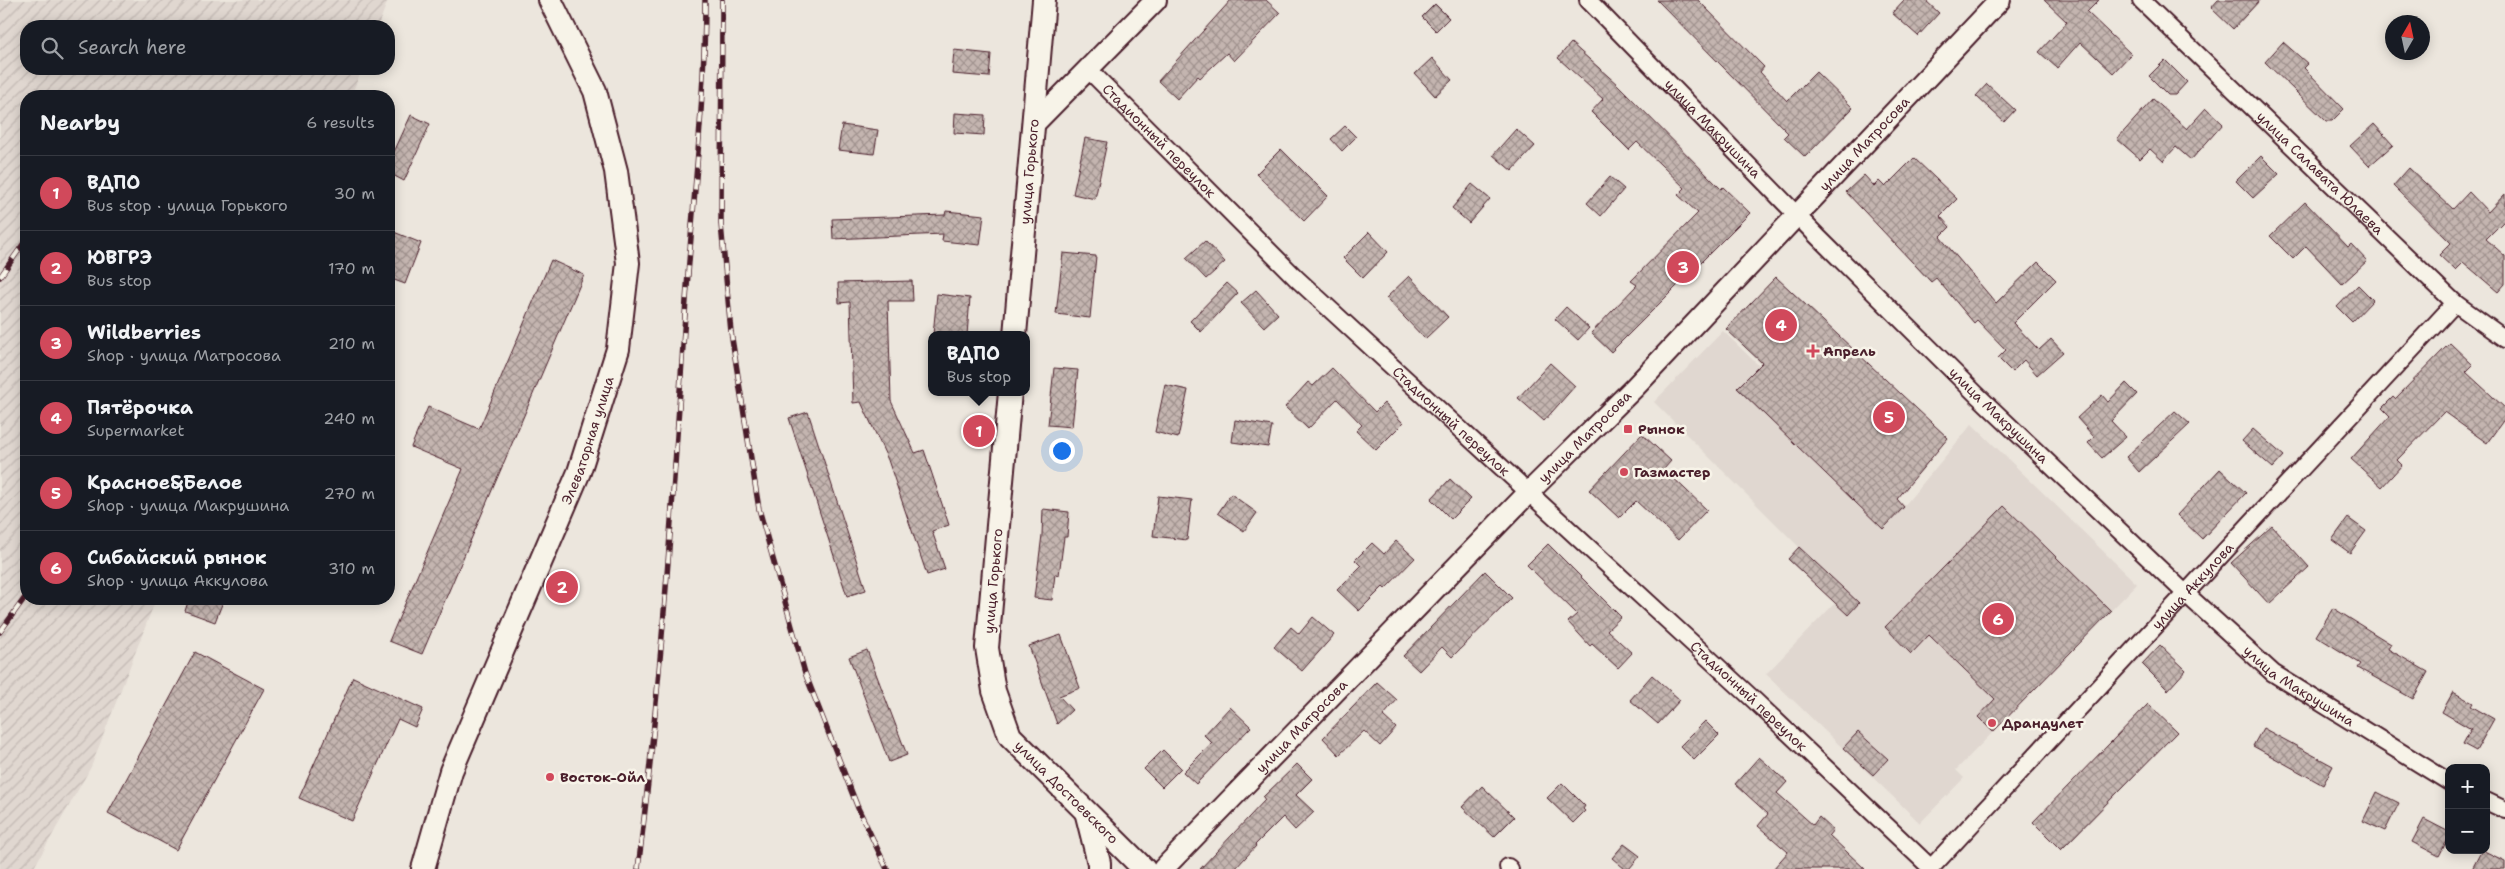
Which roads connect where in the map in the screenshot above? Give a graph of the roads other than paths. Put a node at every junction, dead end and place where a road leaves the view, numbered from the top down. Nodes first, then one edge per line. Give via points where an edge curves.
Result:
1 (550, 0) edge
2 (1044, 0) edge
3 (1156, 0) edge
4 (1588, 0) edge
5 (2000, 0) edge
6 (2140, 0) edge
7 (1088, 69) junction
8 (1033, 125) junction
9 (1797, 215) junction
10 (2455, 303) junction
11 (1014, 331) edge
12 (2505, 338) edge
13 (1010, 396) edge
14 (1530, 491) junction
15 (2185, 593) junction
16 (1010, 736) joint
17 (2445, 780) edge
18 (2490, 803) edge
19 (2505, 810) edge
20 (1086, 814) junction
21 (423, 869) edge
22 (1099, 869) edge
23 (1144, 869) edge
24 (1163, 869) edge
25 (1931, 869) edge

1 - 21 main road, Элеваторная улица via 595,91 616,171 628,264 618,349 579,472 451,771
2 - 8 main road
3 - 7 street, улица Горького
4 - 9 street, улица Макрушина
5 - 9 street, улица Матросова
6 - 10 street, улица Салавата Юлаева
7 - 8 street, улица Горького
7 - 14 street, Стадионный переулок via 1296,278
8 - 11 main road, улица Горького
9 - 14 street, улица Матросова
9 - 15 street, улица Макрушина via 1976,394
10 - 12 street, улица Салавата Юлаева
10 - 15 street, улица Аккулова
13 - 16 main road, улица Горького via 987,648 994,691
14 - 24 street, улица Матросова
14 - 25 street, Стадионный переулок
15 - 17 street, улица Макрушина via 2273,673
15 - 25 street, улица Аккулова
16 - 20 main road, улица Достоевского
18 - 19 street
20 - 22 main road
20 - 23 main road, улица Достоевского

